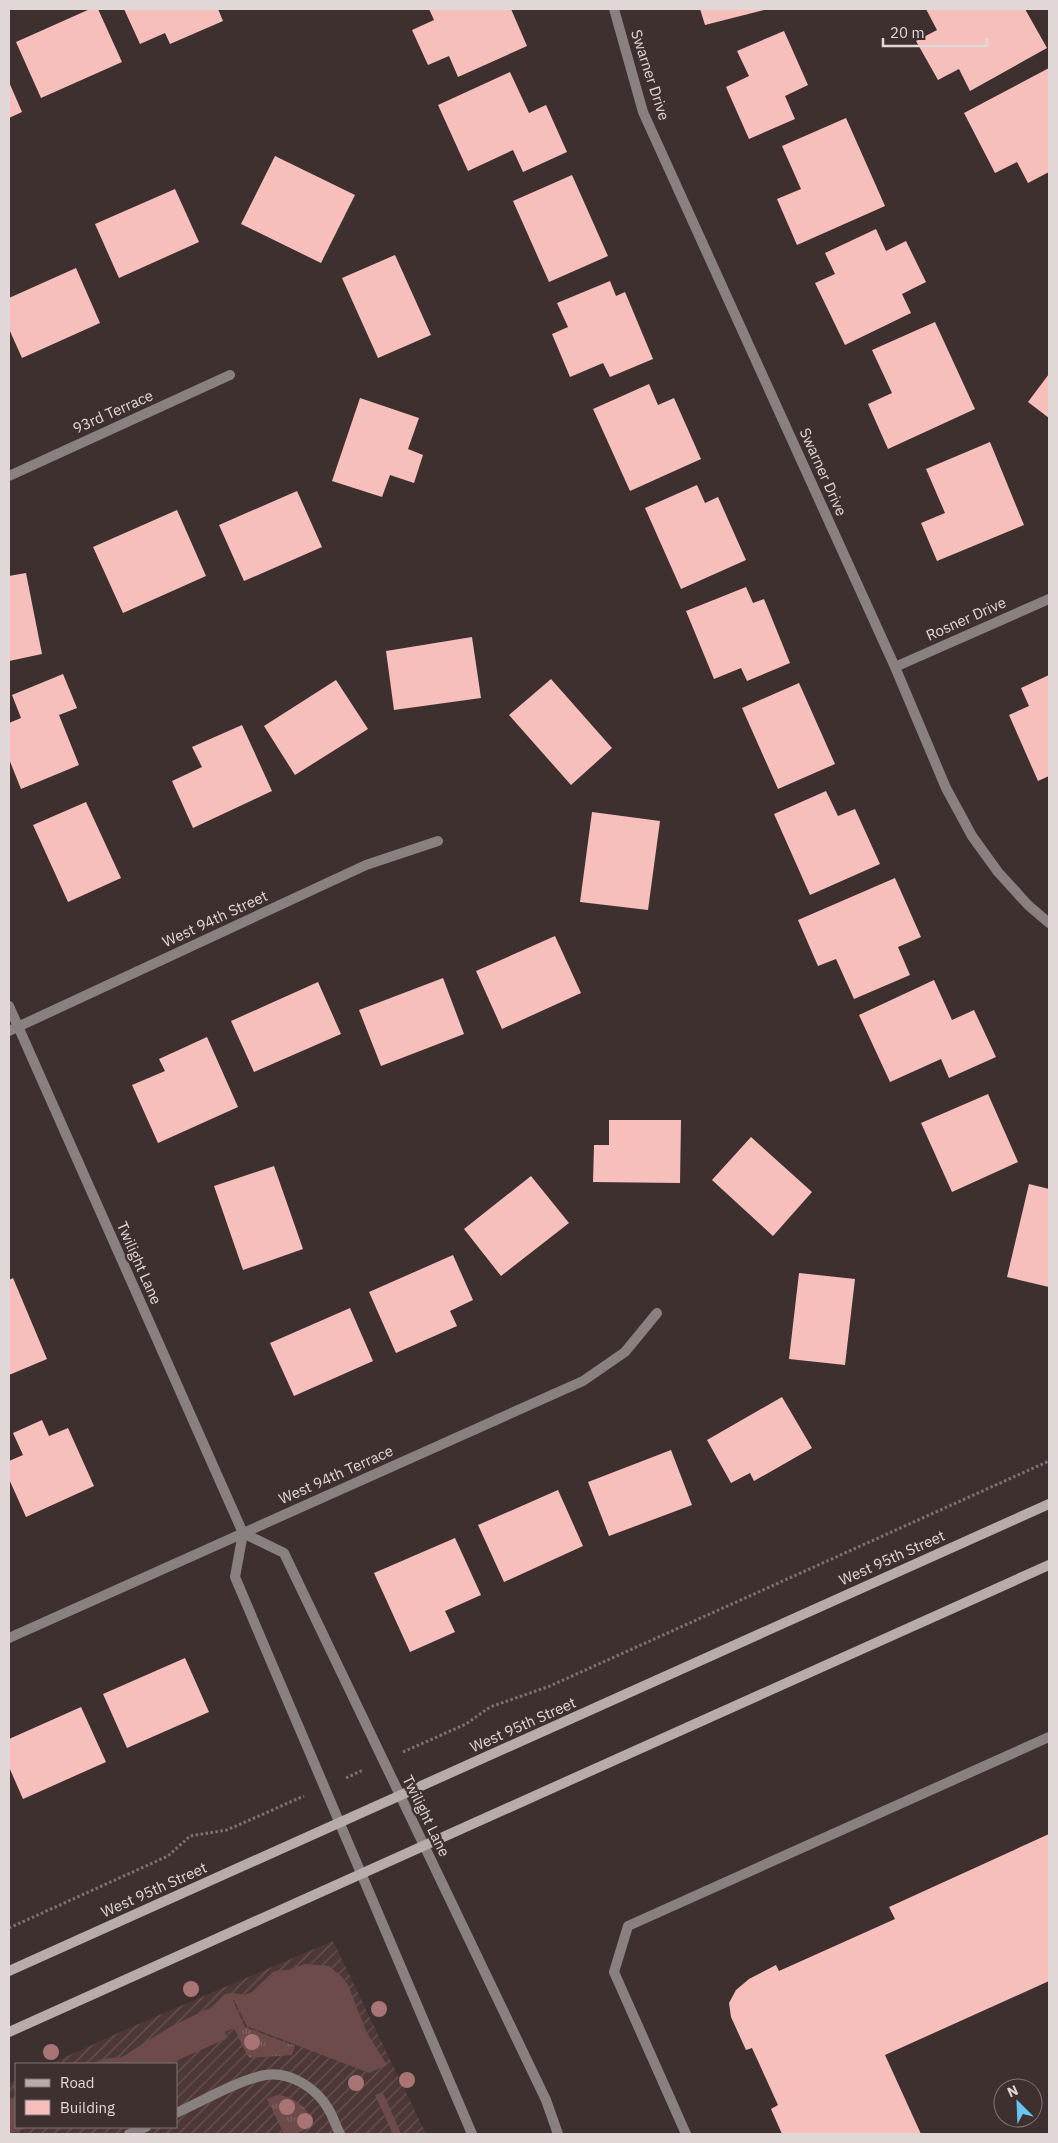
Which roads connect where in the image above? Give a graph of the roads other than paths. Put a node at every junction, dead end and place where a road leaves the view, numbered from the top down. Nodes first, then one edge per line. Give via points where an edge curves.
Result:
1 (614, 9) edge
2 (230, 375) dead end
3 (9, 476) edge
4 (1049, 599) edge
5 (895, 667) junction
6 (438, 841) dead end
7 (1049, 923) edge
8 (9, 1006) edge
9 (13, 1029) edge
10 (657, 1313) dead end
11 (1049, 1504) edge
12 (243, 1533) junction
13 (1049, 1566) edge
14 (9, 1638) edge
15 (1049, 1737) edge
16 (400, 1796) junction
17 (340, 1823) junction
18 (424, 1845) junction
19 (362, 1873) junction
20 (9, 1971) edge
21 (9, 2032) edge
22 (178, 2112) edge
23 (144, 2128) edge
24 (129, 2134) edge
25 (340, 2134) edge
26 (472, 2134) edge
27 (558, 2134) edge
28 (686, 2134) edge

1 - 5 street, Swarner Drive via 643,112
2 - 3 street, 93rd Terrace
4 - 5 street, Rosner Drive
5 - 7 street, Swarner Drive via 946,788 972,836 998,872
6 - 9 street, West 94th Street via 366,865
8 - 9 street, Twilight Lane
9 - 12 street, Twilight Lane
10 - 12 street, West 94th Terrace via 625,1352 583,1381
11 - 16 main road, West 95th Street
12 - 14 street, West 94th Terrace
12 - 16 street, Twilight Lane via 284,1553
12 - 17 street via 235,1577
13 - 18 main road
15 - 28 street via 628,1926 614,1972
16 - 17 main road, West 95th Street
16 - 18 street, Twilight Lane
17 - 19 street
17 - 20 main road, West 95th Street
18 - 19 main road
18 - 27 street, Twilight Lane via 546,2100
19 - 21 main road
19 - 26 street
22 - 25 street via 249,2080 267,2075 285,2076 316,2092 329,2109
23 - 24 street

